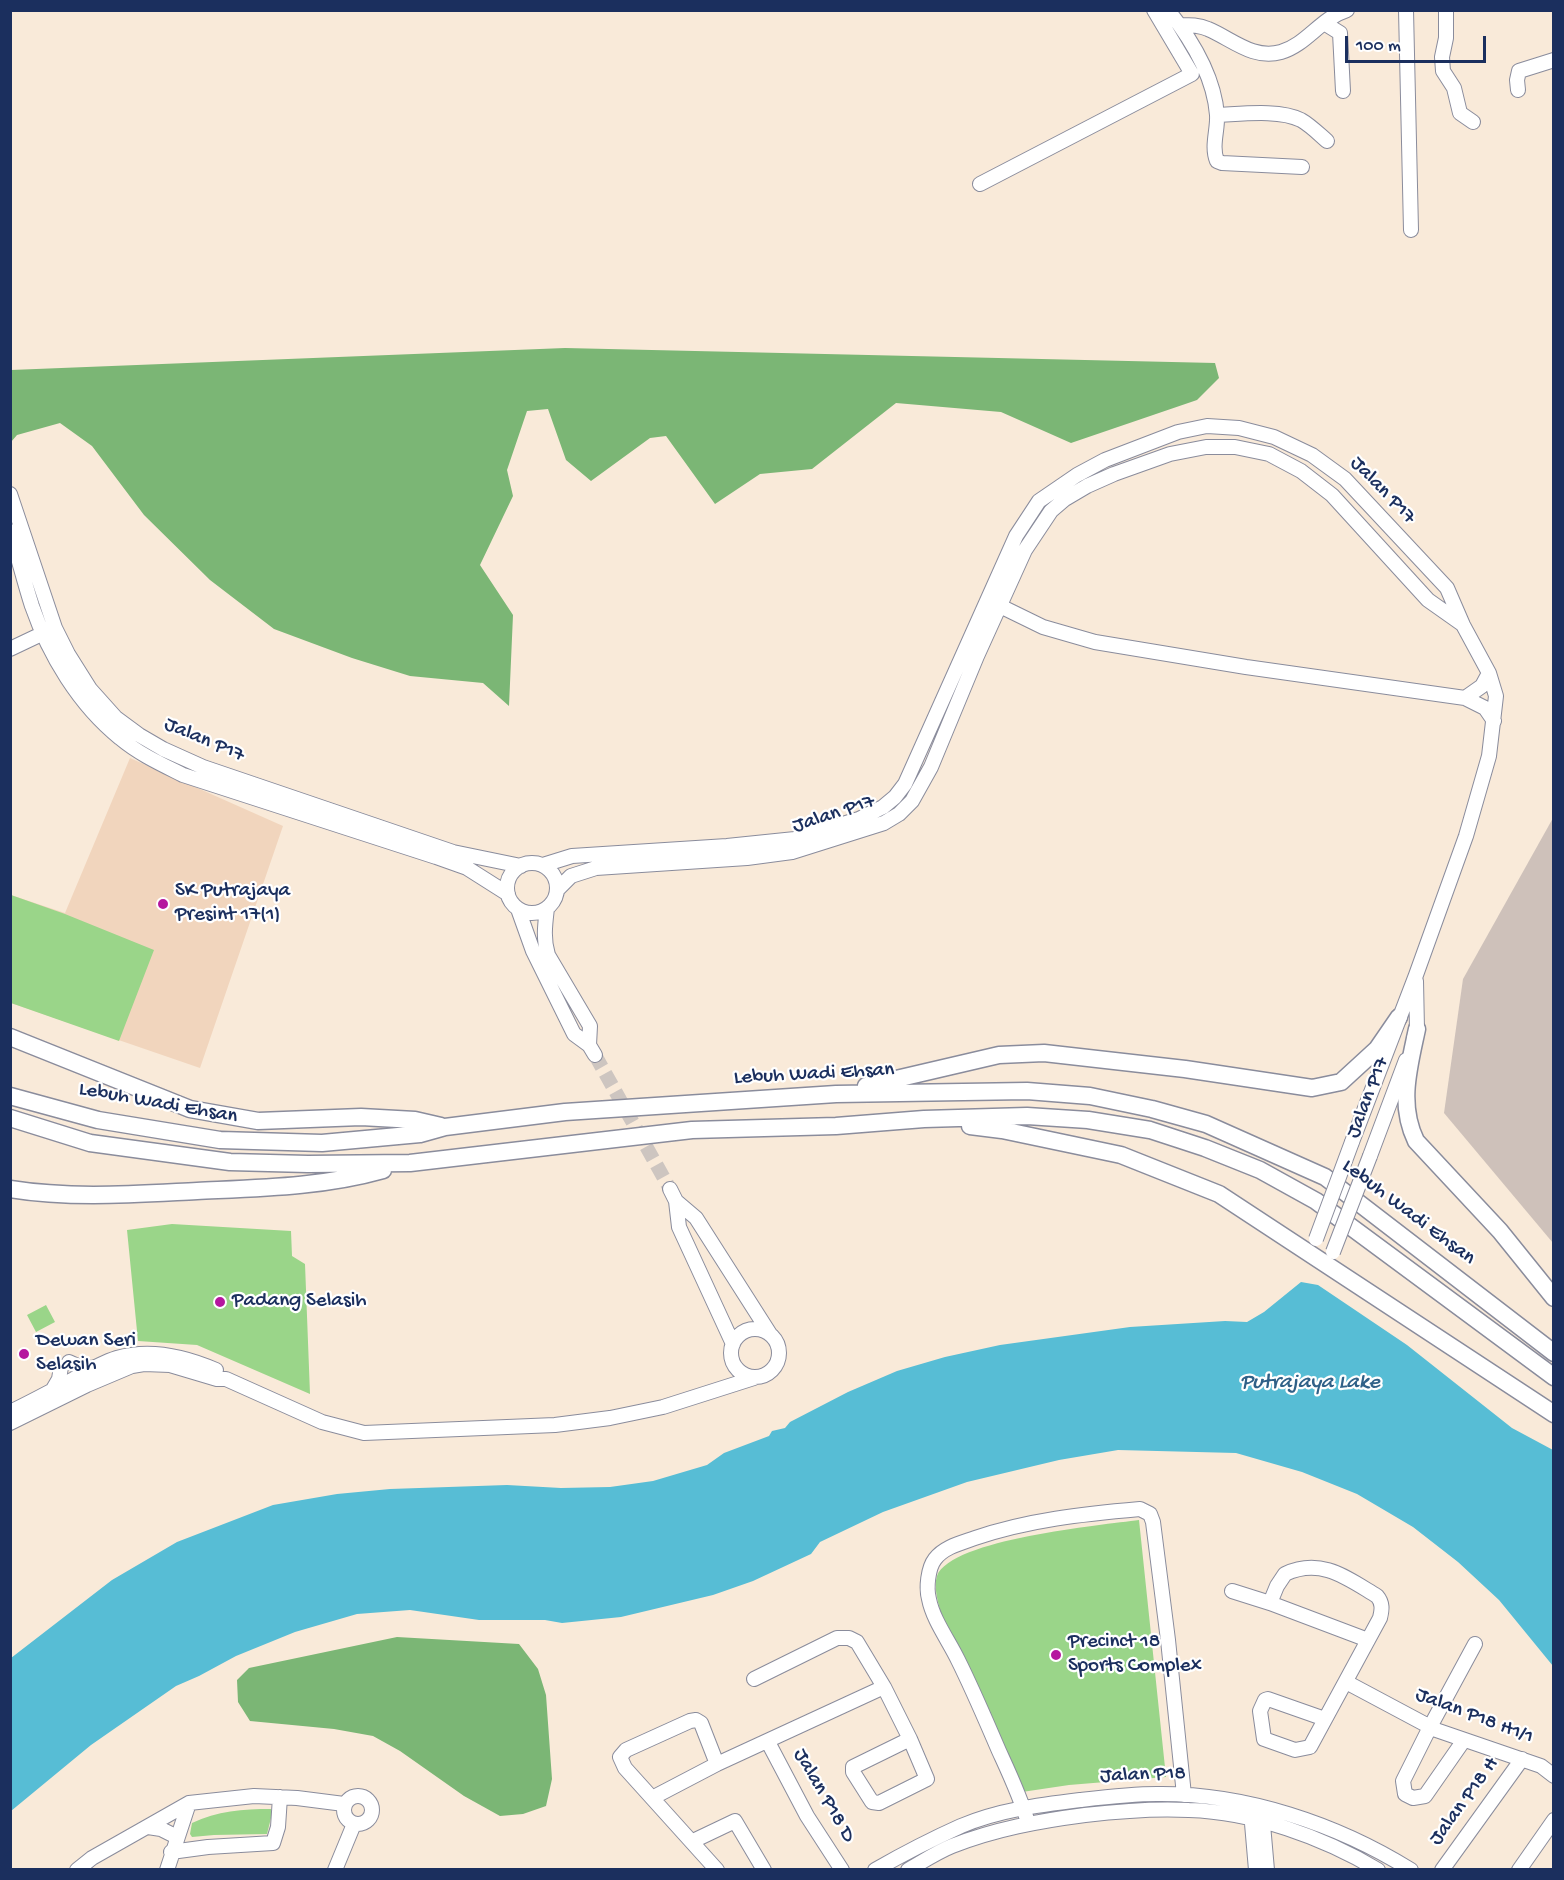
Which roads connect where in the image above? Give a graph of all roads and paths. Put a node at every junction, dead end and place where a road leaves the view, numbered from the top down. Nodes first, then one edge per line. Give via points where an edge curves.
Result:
1 (1154, 10) edge
2 (1168, 10) edge
3 (1347, 10) edge
4 (1406, 10) edge
5 (1446, 10) edge
6 (1324, 22) junction
7 (1180, 25) junction
8 (1554, 60) edge
9 (1518, 90) dead end
10 (1343, 91) dead end
11 (1217, 115) junction
12 (1473, 122) dead end
13 (1327, 141) dead end
14 (1302, 167) dead end
15 (980, 184) dead end
16 (1411, 230) dead end
17 (10, 494) edge
18 (1360, 495) junction
19 (1039, 501) junction
20 (1051, 511) junction
21 (1347, 512) junction
22 (10, 531) edge
23 (1000, 606) junction
24 (1463, 625) junction
25 (49, 630) junction
26 (10, 649) edge
27 (1489, 673) junction
28 (1465, 698) junction
29 (1494, 721) junction
30 (521, 866) junction
31 (543, 866) junction
32 (557, 890) junction
33 (508, 894) junction
34 (547, 908) junction
35 (518, 909) junction
36 (1416, 975) junction
37 (1399, 1017) junction
38 (1417, 1029) junction
39 (10, 1037) edge
40 (836, 1094) junction
41 (10, 1095) edge
42 (10, 1118) edge
43 (924, 1119) junction
44 (446, 1127) junction
45 (410, 1163) junction
46 (10, 1189) edge
47 (1310, 1254) junction
48 (1328, 1267) junction
49 (1554, 1298) edge
50 (770, 1334) junction
51 (732, 1351) junction
52 (1554, 1353) edge
53 (94, 1368) junction
54 (1554, 1377) edge
55 (754, 1378) junction
56 (226, 1379) junction
57 (76, 1384) junction
58 (723, 1387) junction
59 (52, 1391) junction
60 (10, 1412) edge
61 (1554, 1414) edge
62 (10, 1423) edge
63 (1232, 1591) dead end
64 (1270, 1603) junction
65 (1368, 1640) junction
66 (1475, 1644) dead end
67 (754, 1679) dead end
68 (1346, 1682) junction
69 (884, 1687) junction
70 (1325, 1719) junction
71 (1430, 1727) junction
72 (910, 1739) junction
73 (1464, 1740) junction
74 (768, 1742) junction
75 (1522, 1759) junction
76 (717, 1764) junction
77 (1554, 1776) edge
78 (1184, 1795) junction
79 (280, 1797) junction
80 (652, 1798) junction
81 (189, 1803) junction
82 (344, 1804) junction
83 (1024, 1807) junction
84 (1257, 1813) junction
85 (1554, 1820) edge
86 (1028, 1823) junction
87 (354, 1824) junction
88 (148, 1827) junction
89 (177, 1837) junction
90 (693, 1841) junction
91 (171, 1852) junction
92 (77, 1869) edge
93 (167, 1869) edge
94 (335, 1869) edge
95 (717, 1869) edge
96 (764, 1869) edge
97 (842, 1869) edge
98 (875, 1869) edge
99 (908, 1869) edge
100 (1256, 1869) edge
101 (1267, 1869) edge
102 (1378, 1869) edge
103 (1411, 1869) edge
104 (1442, 1869) edge
105 (1519, 1869) edge

1 - 15 street via 1192,74
2 - 7 street
3 - 6 street
4 - 16 street
5 - 12 street via 1443,71 1454,88 1460,113
6 - 7 street via 1305,39 1269,55 1252,51 1207,28
6 - 10 street via 1340,33
7 - 11 street via 1207,70
8 - 9 street via 1519,71
11 - 13 street via 1293,117 1303,120
11 - 14 street via 1217,161
17 - 25 street, Jalan P17
18 - 19 street, Jalan P17 via 1345,478 1312,455 1274,437 1239,428 1207,426 1178,432 1105,460
18 - 21 street
18 - 24 street, Jalan P17 via 1447,588
19 - 20 street
19 - 31 street, Jalan P17 via 1016,536 905,784 883,807 859,819 795,839 572,856
20 - 21 street, Jalan P17 via 1114,474 1170,454 1206,447 1236,447 1269,454 1301,471
20 - 23 street, Jalan P17 via 1025,550
21 - 24 street, Jalan P17 via 1428,600
22 - 25 street, Jalan P17 via 32,605
23 - 28 street via 1043,627 1095,642
23 - 32 street, Jalan P17 via 923,784 912,801 884,824 776,855 597,868 571,876
24 - 27 street, Jalan P17
25 - 26 street
25 - 30 street, Jalan P17 via 90,689 116,718 163,749 203,767 453,852
25 - 33 street, Jalan P17 via 60,666 88,705 118,737 156,762 183,775 436,856 466,868
27 - 28 street via 1482,686
27 - 29 street, Jalan P17 via 1496,696
28 - 29 street via 1485,708
29 - 36 street, Jalan P17 via 1490,756 1466,836
30 - 31 street
30 - 33 street via 510,878
31 - 32 street via 555,878
32 - 34 street
33 - 35 street
34 - 35 street via 532,913
34 - 35 street via 545,947 590,1026 592,1050 574,1034 533,951
36 - 37 street, Jalan P17
36 - 38 street, Jalan P17
37 - 40 main road via 1377,1049 1341,1082 1312,1088 1044,1053 999,1055
37 - 47 street, Jalan P17, bridge
38 - 48 street, Jalan P17, bridge
38 - 49 main road via 1406,1082 1407,1115 1416,1141 1500,1231
39 - 44 main road via 190,1109 258,1121 361,1117 415,1120
40 - 44 main road, Lebuh Wadi Ehsan via 565,1113
40 - 52 main road, Lebuh Wadi Ehsan via 1027,1091 1090,1096 1206,1124 1325,1177
41 - 44 main road, Lebuh Wadi Ehsan via 98,1120 220,1140 322,1143 420,1134
42 - 45 main road via 90,1143 230,1162
43 - 45 main road via 692,1130
43 - 47 main road via 1002,1130 1121,1155 1219,1194
43 - 54 main road via 1027,1116 1088,1120 1150,1130 1249,1166 1316,1201
45 - 46 main road via 304,1185 126,1194 38,1194
47 - 48 main road
48 - 61 main road
50 - 51 street via 749,1329 736,1338
50 - 51 street via 696,1218 673,1195 679,1227
50 - 55 street via 778,1344 779,1358 772,1371
51 - 55 street via 733,1364 742,1374
51 - 58 street via 730,1374
53 - 56 street via 116,1358 156,1354 197,1362 220,1371
53 - 57 street
53 - 59 street via 65,1365
55 - 58 street
56 - 57 street via 170,1365 144,1364
56 - 58 street via 322,1422 364,1433 577,1423 663,1407
57 - 59 street
57 - 62 street
59 - 60 street
63 - 64 street
64 - 65 street
64 - 65 street via 1282,1576 1289,1572 1323,1568 1340,1574 1381,1600 1381,1613
65 - 68 street
66 - 71 street
67 - 69 street via 843,1637 856,1641
68 - 70 street
68 - 71 street, Jalan P18 H1/1
69 - 72 street
69 - 74 street
70 - 70 street via 1311,1747 1295,1750 1264,1739 1261,1706 1268,1699
71 - 73 street, Jalan P18 H1/1
71 - 73 street via 1403,1781 1405,1794 1413,1798 1425,1796
72 - 72 street via 927,1779 879,1803 872,1802 853,1767
73 - 75 street, Jalan P18 H1/1
74 - 76 street
74 - 97 street, Jalan P18 D via 807,1816
75 - 77 street, Jalan P18 H1/1
75 - 104 street, Jalan P18 H
76 - 80 street
76 - 80 street via 701,1723 696,1720 626,1750 621,1763
78 - 83 street, Jalan P18 via 1115,1796
78 - 83 street via 1153,1522 1150,1514 1140,1509 1038,1520 955,1545 934,1560 929,1572 928,1598
78 - 84 street, Jalan P18
79 - 81 street
79 - 82 street
79 - 91 street via 273,1843
80 - 90 street
81 - 88 street
81 - 89 street
82 - 87 street via 346,1819
82 - 87 street via 357,1795 371,1804 372,1813 367,1821
83 - 86 street
83 - 98 street, Jalan P18 via 962,1826
84 - 86 street, Jalan P18 via 1131,1810
84 - 100 street
84 - 101 street
84 - 102 street, Jalan P18
84 - 103 street, Jalan P18 via 1288,1814 1353,1839
85 - 105 street
86 - 99 street, Jalan P18 via 951,1846
87 - 94 street
88 - 89 street
88 - 92 street
89 - 91 street
90 - 95 street
90 - 96 street via 735,1821
91 - 93 street

